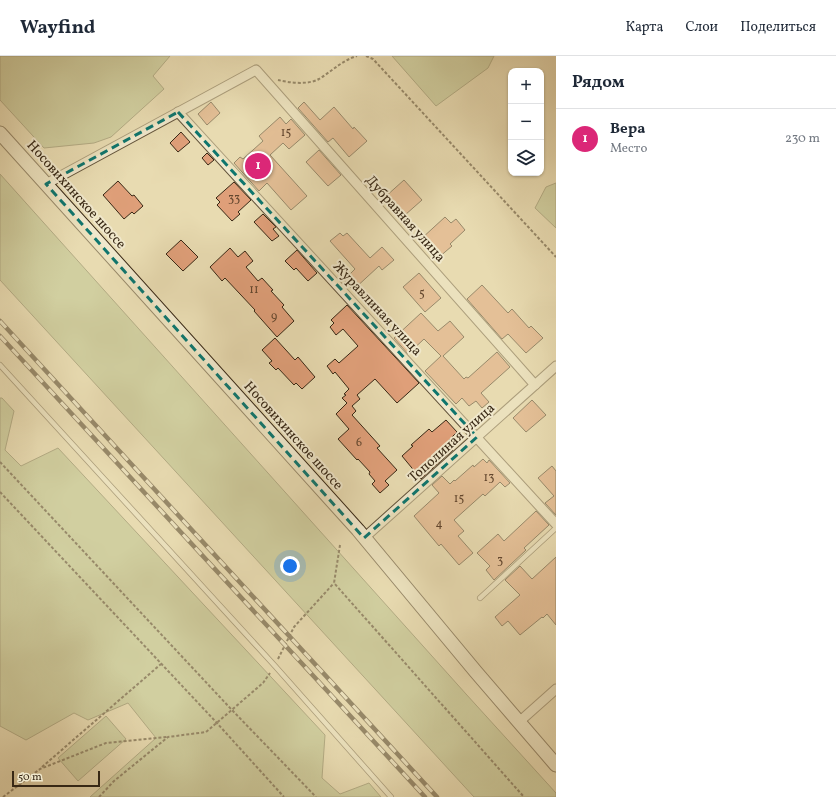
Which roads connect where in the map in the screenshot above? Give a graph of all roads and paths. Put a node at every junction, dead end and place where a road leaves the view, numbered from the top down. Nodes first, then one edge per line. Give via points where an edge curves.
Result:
1 (357, 56) edge
2 (366, 56) edge
3 (256, 70) junction
4 (178, 112) junction
5 (0, 133) edge
6 (46, 184) junction
7 (556, 257) edge
8 (0, 365) edge
9 (556, 366) edge
10 (536, 385) junction
11 (477, 437) junction
12 (0, 462) edge
13 (0, 492) edge
14 (556, 524) edge
15 (556, 528) edge
16 (364, 538) junction
17 (340, 545) dead end
18 (334, 583) junction
19 (480, 598) dead end
20 (161, 664) junction
21 (275, 666) junction
22 (556, 689) edge
23 (231, 709) junction
24 (216, 722) junction
25 (519, 722) junction
26 (168, 737) junction
27 (556, 766) edge
28 (40, 769) junction
29 (3, 797) edge
30 (99, 797) edge
31 (284, 797) edge
32 (316, 797) edge
33 (390, 797) edge
34 (524, 797) edge

1 - 3 path via 318,80 304,83 272,78
2 - 7 path via 373,59
3 - 4 street
3 - 10 street, Дубравная улица
4 - 6 street
4 - 11 street, Журавлиная улица
5 - 6 main road, Носовихинское шоссе
6 - 16 main road, Носовихинское шоссе
8 - 21 lane
9 - 10 street, Тополиная улица
10 - 11 street, Тополиная улица
11 - 14 street, Журавлиная улица
11 - 16 street, Тополиная улица
12 - 23 path
13 - 20 path
15 - 19 lane
16 - 25 main road, Носовихинское шоссе
17 - 18 path
18 - 21 path via 294,627
18 - 34 path
20 - 24 path
20 - 28 path
21 - 23 path via 263,683
21 - 33 lane
22 - 25 street
23 - 24 path
23 - 32 path
24 - 26 path via 206,732
24 - 31 path
25 - 27 main road, Носовихинское шоссе
26 - 28 path via 106,743
26 - 30 path via 114,781
28 - 29 path

